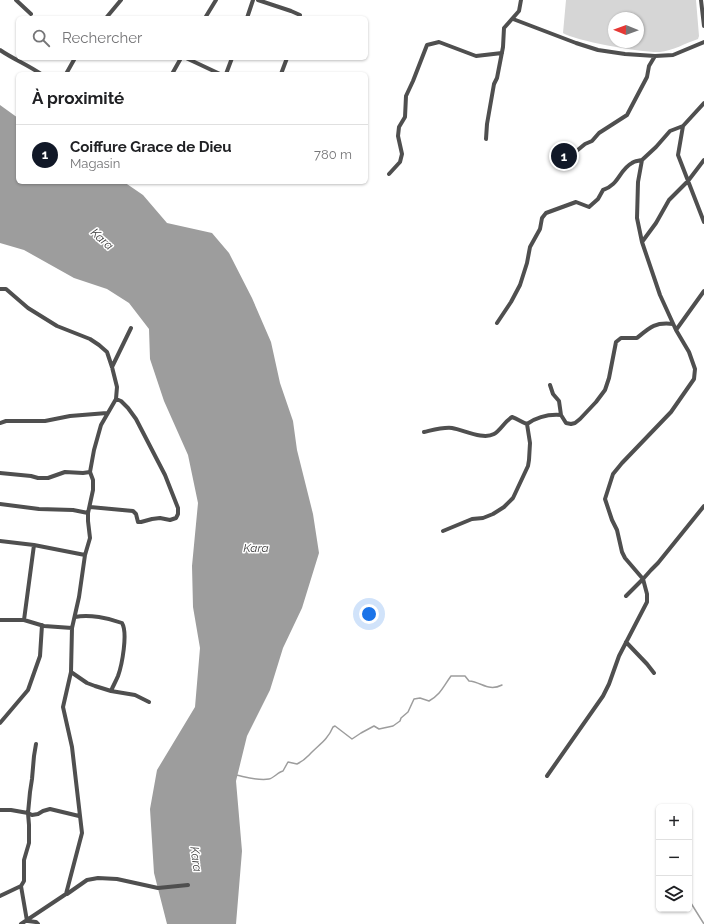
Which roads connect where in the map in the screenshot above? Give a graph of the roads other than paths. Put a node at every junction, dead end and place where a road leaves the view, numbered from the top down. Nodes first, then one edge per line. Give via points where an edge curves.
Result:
1 (16, 0) edge
2 (121, 0) edge
3 (216, 0) edge
4 (253, 0) edge
5 (258, 0) edge
6 (521, 0) edge
7 (701, 0) edge
8 (31, 14) dead end
9 (108, 16) edge
10 (206, 16) edge
11 (248, 16) edge
12 (300, 16) edge
13 (513, 19) junction
14 (704, 26) edge
15 (704, 42) edge
16 (0, 50) edge
17 (502, 53) junction
18 (655, 56) junction
19 (75, 60) edge
20 (180, 60) edge
21 (190, 60) edge
22 (231, 60) edge
23 (286, 60) edge
24 (38, 72) edge
25 (67, 72) edge
26 (173, 72) edge
27 (216, 72) edge
28 (227, 72) edge
29 (281, 72) edge
30 (704, 103) edge
31 (683, 126) junction
32 (486, 139) dead end
33 (568, 158) dead end
34 (642, 160) junction
35 (704, 160) edge
36 (389, 174) dead end
37 (688, 181) junction
38 (704, 222) edge
39 (642, 242) junction
40 (0, 289) edge
41 (704, 291) edge
42 (497, 323) dead end
43 (673, 324) junction
44 (131, 328) dead end
45 (676, 330) junction
46 (112, 367) junction
47 (550, 385) dead end
48 (116, 399) junction
49 (107, 413) junction
50 (560, 415) junction
51 (0, 423) edge
52 (527, 424) junction
53 (424, 432) dead end
54 (90, 472) junction
55 (0, 473) edge
56 (0, 504) edge
57 (704, 506) edge
58 (90, 507) junction
59 (88, 513) junction
60 (442, 531) dead end
61 (0, 540) edge
62 (34, 545) junction
63 (85, 555) junction
64 (644, 579) junction
65 (626, 596) dead end
66 (75, 617) junction
67 (0, 620) edge
68 (24, 620) junction
69 (42, 625) junction
70 (72, 628) junction
71 (626, 642) junction
72 (71, 672) junction
73 (654, 673) dead end
74 (111, 690) junction
75 (149, 702) dead end
76 (0, 723) edge
77 (36, 744) dead end
78 (547, 776) dead end
79 (0, 810) edge
80 (28, 813) junction
81 (79, 816) junction
82 (188, 885) dead end
83 (21, 886) junction
84 (66, 894) junction
85 (0, 896) edge
86 (27, 921) junction
87 (21, 924) edge
88 (38, 924) edge

1 - 8 street
2 - 9 street
3 - 10 street
4 - 11 street
5 - 12 street
6 - 13 street via 519,11
7 - 14 street
13 - 17 street via 504,28
13 - 18 street via 598,50
15 - 18 street via 673,55
16 - 24 street
17 - 32 street
17 - 36 street via 476,56 439,42 427,44 406,96 405,117 398,136 402,154 400,162
18 - 33 street via 627,115
19 - 25 street
20 - 26 street
21 - 27 street
22 - 28 street
23 - 29 street
30 - 31 street
31 - 34 street via 670,131
31 - 37 street via 678,155
34 - 39 street via 636,202
34 - 42 street via 632,163 623,170 611,188 603,190 589,207 576,202 546,213 530,247 520,285
35 - 37 street
37 - 38 street
37 - 39 street via 669,200
39 - 43 street
40 - 46 street via 6,289 25,306 57,326 99,344 107,352
41 - 45 street
43 - 45 street
43 - 50 street via 657,324 637,338 621,338 616,342 609,378 605,390 596,402 575,424 566,423
44 - 46 street
45 - 64 street via 689,352 695,369 694,379 671,412 613,474 604,500 617,530 625,558
46 - 48 street via 117,387
47 - 50 street via 559,402
48 - 49 street
48 - 58 street via 121,401 136,419 170,486 178,514 170,520 160,518 138,522 133,511
49 - 51 street via 46,421
49 - 54 street via 98,436
50 - 52 street via 552,414
52 - 53 street via 512,417 494,434 483,437 453,428
52 - 60 street via 530,443 528,466 513,498 493,514
54 - 55 street via 65,472 48,478
54 - 58 street via 93,490
56 - 59 street
57 - 64 street
58 - 59 street
59 - 63 street via 90,538
61 - 62 street
62 - 63 street
62 - 68 street
63 - 66 street
64 - 65 street
64 - 71 street via 647,602
66 - 70 street
66 - 74 street via 117,621 124,626 120,669
67 - 68 street
68 - 69 street
69 - 70 street
69 - 76 street via 40,656 28,690
70 - 72 street
71 - 73 street
71 - 78 street via 603,696
72 - 74 street via 87,683
72 - 81 street via 63,707 72,747
74 - 75 street via 135,695
77 - 80 street
79 - 80 street
80 - 81 street via 38,814 50,809
80 - 83 street via 29,843
81 - 84 street via 82,833
82 - 84 street via 158,888 117,879 98,878 87,880
83 - 85 street
83 - 86 street
84 - 86 street
86 - 87 street
86 - 88 street

